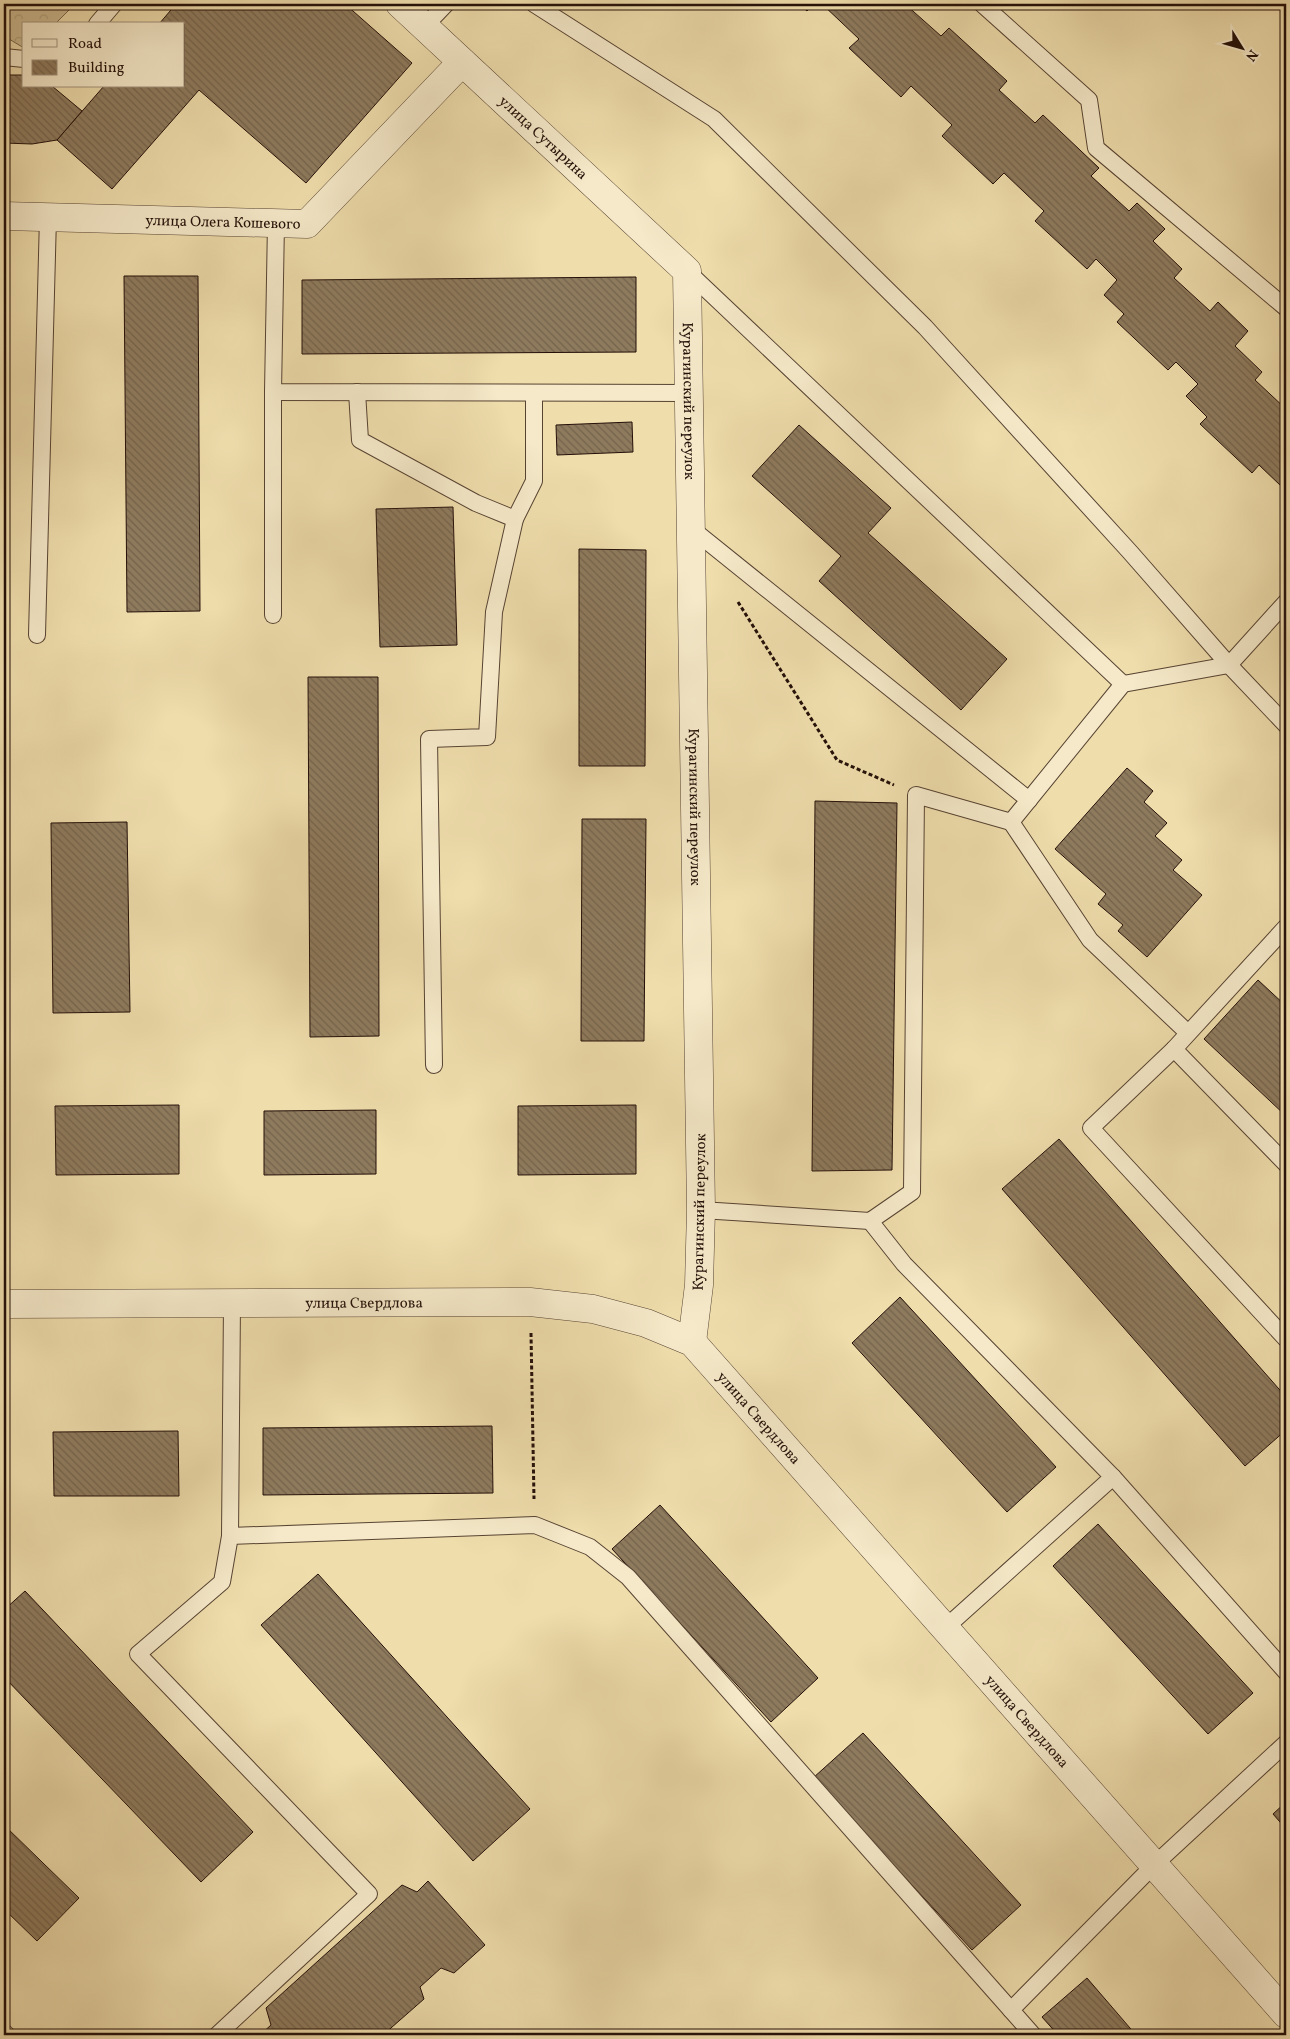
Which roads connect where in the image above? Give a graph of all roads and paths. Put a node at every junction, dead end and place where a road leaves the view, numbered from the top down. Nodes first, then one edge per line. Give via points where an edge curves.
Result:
1 (114, 4) edge
2 (400, 4) edge
3 (446, 4) edge
4 (534, 4) edge
5 (982, 4) edge
6 (99, 22) edge
7 (424, 27) junction
8 (4, 57) edge
9 (22, 59) edge
10 (462, 62) junction
11 (4, 216) edge
12 (48, 217) junction
13 (276, 223) junction
14 (688, 271) junction
15 (1286, 308) edge
16 (274, 392) junction
17 (356, 392) junction
18 (534, 393) junction
19 (690, 393) junction
20 (515, 519) junction
21 (692, 529) junction
22 (734, 595) dead end
23 (1286, 602) edge
24 (273, 615) dead end
25 (37, 635) dead end
26 (1229, 665) junction
27 (1123, 684) junction
28 (1286, 724) edge
29 (916, 795) junction
30 (1029, 800) junction
31 (1011, 822) junction
32 (1286, 927) edge
33 (1188, 1033) junction
34 (1174, 1049) junction
35 (434, 1065) dead end
36 (1286, 1164) edge
37 (701, 1210) junction
38 (870, 1221) junction
39 (530, 1302) junction
40 (232, 1303) junction
41 (4, 1304) edge
42 (1286, 1339) edge
43 (692, 1342) junction
44 (1113, 1477) junction
45 (535, 1525) junction
46 (230, 1536) junction
47 (944, 1629) junction
48 (1286, 1672) edge
49 (1286, 1744) edge
50 (1153, 1866) junction
51 (1011, 2010) junction
52 (1286, 2014) edge
53 (4, 2032) edge
54 (7, 2035) edge
55 (217, 2035) edge
56 (1033, 2035) edge

1 - 6 lane
2 - 7 street, улица Сутырина
3 - 7 lane
4 - 26 lane via 714,119 925,327
5 - 15 lane via 1089,100 1096,148
7 - 10 street, улица Сутырина
8 - 9 lane
10 - 13 street, улица Олега Кошевого via 307,224
10 - 14 street, улица Сутырина
11 - 12 street, улица Олега Кошевого
12 - 13 street, улица Олега Кошевого
12 - 25 lane
13 - 16 lane
14 - 19 street, Курагинский переулок
14 - 27 lane
16 - 17 lane
16 - 24 lane
17 - 18 lane
17 - 20 lane via 360,440 476,503
18 - 19 lane
18 - 20 lane via 534,481
19 - 21 street, Курагинский переулок
20 - 35 lane via 494,612 487,737 429,739
21 - 30 lane
21 - 37 street, Курагинский переулок
22 - 29 path via 837,760
23 - 26 lane
26 - 27 lane
26 - 28 lane
27 - 30 lane
29 - 31 lane
29 - 38 lane via 912,1192
30 - 31 lane
31 - 33 lane via 1090,940
32 - 33 lane
33 - 34 lane
34 - 36 lane
34 - 42 lane via 1091,1128
37 - 38 lane
37 - 43 street, Курагинский переулок via 699,1285
38 - 44 lane via 904,1264
39 - 40 street, улица Свердлова
39 - 43 street, улица Свердлова via 593,1308 646,1323
39 - 45 path
40 - 41 street, улица Свердлова
40 - 46 lane
43 - 47 street, улица Свердлова
44 - 47 lane
44 - 48 lane
45 - 46 lane
45 - 51 lane via 590,1547 628,1577
46 - 55 lane via 222,1582 138,1654 369,1894
47 - 50 street, улица Свердлова
49 - 50 lane
50 - 51 lane
50 - 52 street, улица Свердлова
51 - 56 lane
53 - 54 lane

